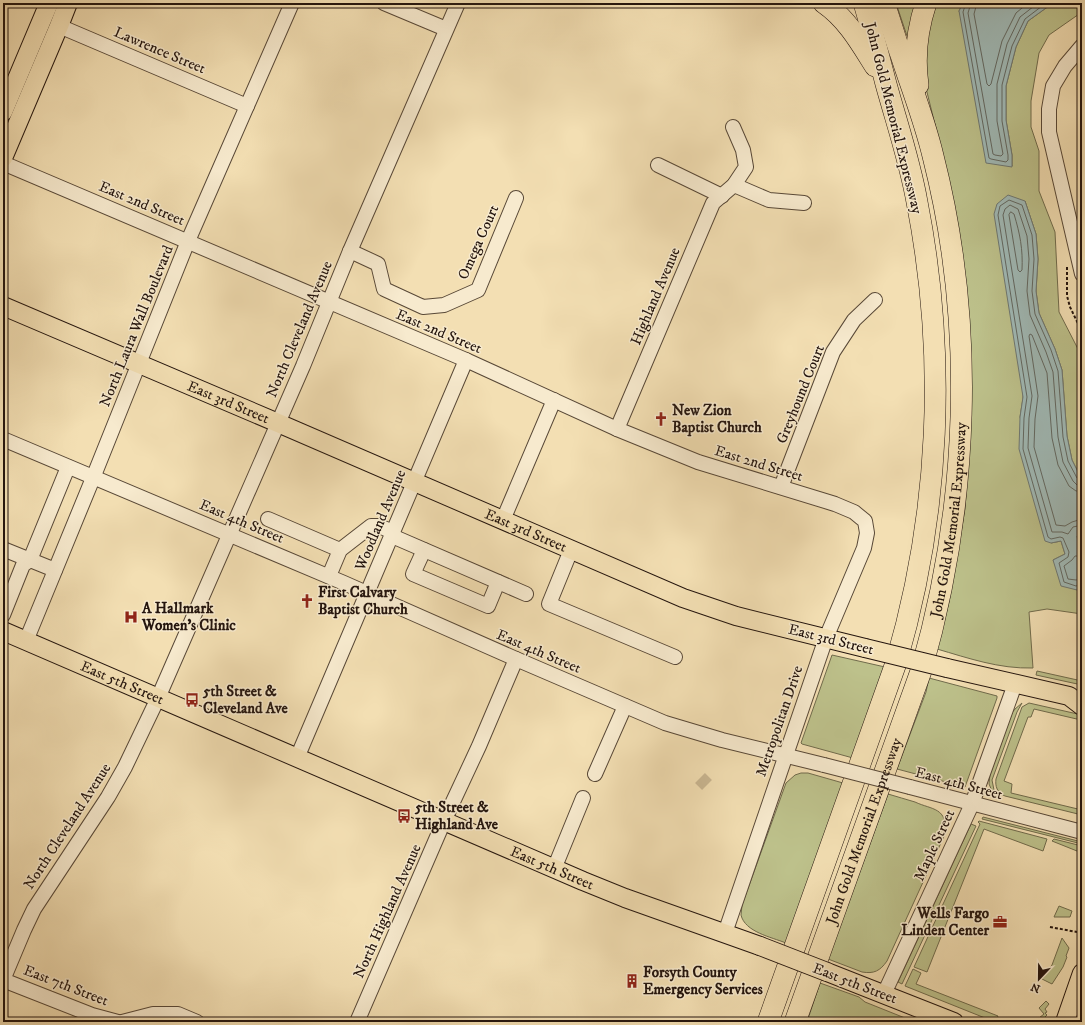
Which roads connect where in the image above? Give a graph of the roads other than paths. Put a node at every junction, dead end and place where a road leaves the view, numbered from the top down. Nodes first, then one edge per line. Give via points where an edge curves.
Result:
1 (49, 3) edge
2 (68, 3) edge
3 (292, 3) edge
4 (384, 3) edge
5 (458, 3) edge
6 (824, 3) edge
7 (864, 3) edge
8 (884, 3) edge
9 (926, 3) edge
10 (59, 26) junction
11 (446, 29) junction
12 (1082, 46) edge
13 (886, 85) junction
14 (247, 106) junction
15 (3, 112) edge
16 (923, 119) junction
17 (733, 127) dead end
18 (3, 158) edge
19 (3, 163) edge
20 (658, 165) dead end
21 (734, 185) junction
22 (722, 196) junction
23 (516, 198) dead end
24 (804, 203) dead end
25 (188, 241) junction
26 (350, 251) junction
27 (1082, 274) edge
28 (875, 300) dead end
29 (330, 303) junction
30 (3, 306) edge
31 (466, 360) junction
32 (139, 363) junction
33 (554, 400) junction
34 (278, 423) junction
35 (617, 428) junction
36 (3, 439) edge
37 (68, 467) junction
38 (93, 478) junction
39 (415, 482) junction
40 (781, 487) junction
41 (268, 519) dead end
42 (503, 520) junction
43 (865, 522) joint
44 (229, 534) junction
45 (393, 534) junction
46 (3, 549) edge
47 (340, 550) junction
48 (424, 550) junction
49 (571, 550) junction
50 (30, 560) junction
51 (55, 570) junction
52 (329, 576) junction
53 (498, 582) junction
54 (368, 594) junction
55 (526, 594) dead end
56 (3, 615) edge
57 (3, 631) edge
58 (826, 638) junction
59 (26, 641) junction
60 (675, 657) dead end
61 (516, 659) junction
62 (1015, 684) junction
63 (158, 698) junction
64 (1078, 698) edge
65 (625, 706) junction
66 (786, 755) junction
67 (297, 758) junction
68 (595, 774) dead end
69 (583, 798) dead end
70 (972, 804) junction
71 (444, 821) junction
72 (1082, 832) edge
73 (554, 869) junction
74 (725, 933) junction
75 (1081, 978) edge
76 (3, 980) edge
77 (884, 994) junction
78 (118, 1022) edge
79 (122, 1022) edge
80 (197, 1022) edge
81 (357, 1022) edge
82 (768, 1022) edge
83 (795, 1022) edge
84 (954, 1022) edge
85 (1065, 1022) edge

1 - 15 main road
2 - 10 main road
3 - 14 street, North Laura Wall Boulevard
4 - 11 street
5 - 11 street, North Cleveland Avenue
6 - 13 highway via 848,24
7 - 13 highway, John Gold Memorial Expressway
8 - 16 highway, John Gold Memorial Expressway
9 - 16 highway via 916,47
10 - 14 street, Lawrence Street
10 - 18 main road
11 - 26 street, North Cleveland Avenue
12 - 27 street via 1064,66 1053,86 1049,132
13 - 82 highway, John Gold Memorial Expressway via 909,163 929,278 936,394 928,512 916,588 896,663
14 - 25 street, North Laura Wall Boulevard
16 - 83 highway, John Gold Memorial Expressway via 946,216 959,315 960,435 949,546 941,593 921,671
17 - 21 street, Highland Avenue via 743,150 746,167
19 - 25 street, East 2nd Street
20 - 22 street
21 - 22 street, Highland Avenue
21 - 24 street via 769,200
22 - 35 street, Highland Avenue via 713,203
23 - 26 street, Omega Court via 478,290 444,305 423,307 384,290 378,264
25 - 29 street, East 2nd Street
25 - 32 street, North Laura Wall Boulevard
26 - 29 street, North Cleveland Avenue
28 - 40 street, Greyhound Court via 854,320 833,352
29 - 31 street, East 2nd Street
29 - 34 street, North Cleveland Avenue
30 - 32 main road, East 3rd Street
31 - 33 street, East 2nd Street
31 - 39 street, Woodland Avenue
32 - 34 main road, East 3rd Street
32 - 38 street, North Laura Wall Boulevard
33 - 35 street, East 2nd Street
33 - 42 street
34 - 39 main road, East 3rd Street
34 - 44 street, North Cleveland Avenue
35 - 40 street, East 2nd Street via 698,462
36 - 37 street, East 4th Street
37 - 38 street, East 4th Street
37 - 50 street
38 - 44 street, East 4th Street
38 - 51 street, North Laura Wall Boulevard
39 - 42 main road, East 3rd Street
39 - 45 street, Woodland Avenue
40 - 43 street, East 2nd Street via 854,512
41 - 47 street
42 - 49 main road, East 3rd Street
43 - 58 street, Metropolitan Drive via 867,533 864,548
44 - 52 street, East 4th Street
44 - 63 street, North Cleveland Avenue
45 - 47 street via 378,526 371,526
45 - 48 street
45 - 54 street, Woodland Avenue
46 - 50 street
47 - 52 street
48 - 53 street
48 - 53 street via 413,574 488,606
49 - 58 main road, East 3rd Street via 709,608
49 - 60 street via 549,604
50 - 51 street
50 - 56 street via 23,565
51 - 59 street, North Laura Wall Boulevard
52 - 54 street, East 4th Street
53 - 55 street
54 - 61 street, East 4th Street
54 - 67 street, Woodland Avenue
57 - 59 main road, East 5th Street
58 - 62 main road, East 3rd Street, bridge
58 - 66 street, Metropolitan Drive
59 - 63 main road, East 5th Street
61 - 65 street, East 4th Street
61 - 71 street, North Highland Avenue
62 - 64 main road, East 3rd Street
62 - 70 street, Maple Street
63 - 67 main road, East 5th Street
63 - 76 street, North Cleveland Avenue via 108,797 34,909
65 - 66 street, East 4th Street via 687,730
65 - 68 street
66 - 70 street, East 4th Street, bridge
66 - 74 street, Metropolitan Drive
67 - 71 main road, East 5th Street
69 - 73 street
70 - 72 street, East 4th Street
70 - 77 street, Maple Street
71 - 73 main road, East 5th Street
71 - 81 street, North Highland Avenue
73 - 74 main road, East 5th Street via 625,898
74 - 77 main road, East 5th Street, bridge
75 - 85 main road
76 - 78 street, East 7th Street via 92,1015
77 - 84 main road, East 5th Street
79 - 80 street, East 7th Street via 153,1014 178,1014

